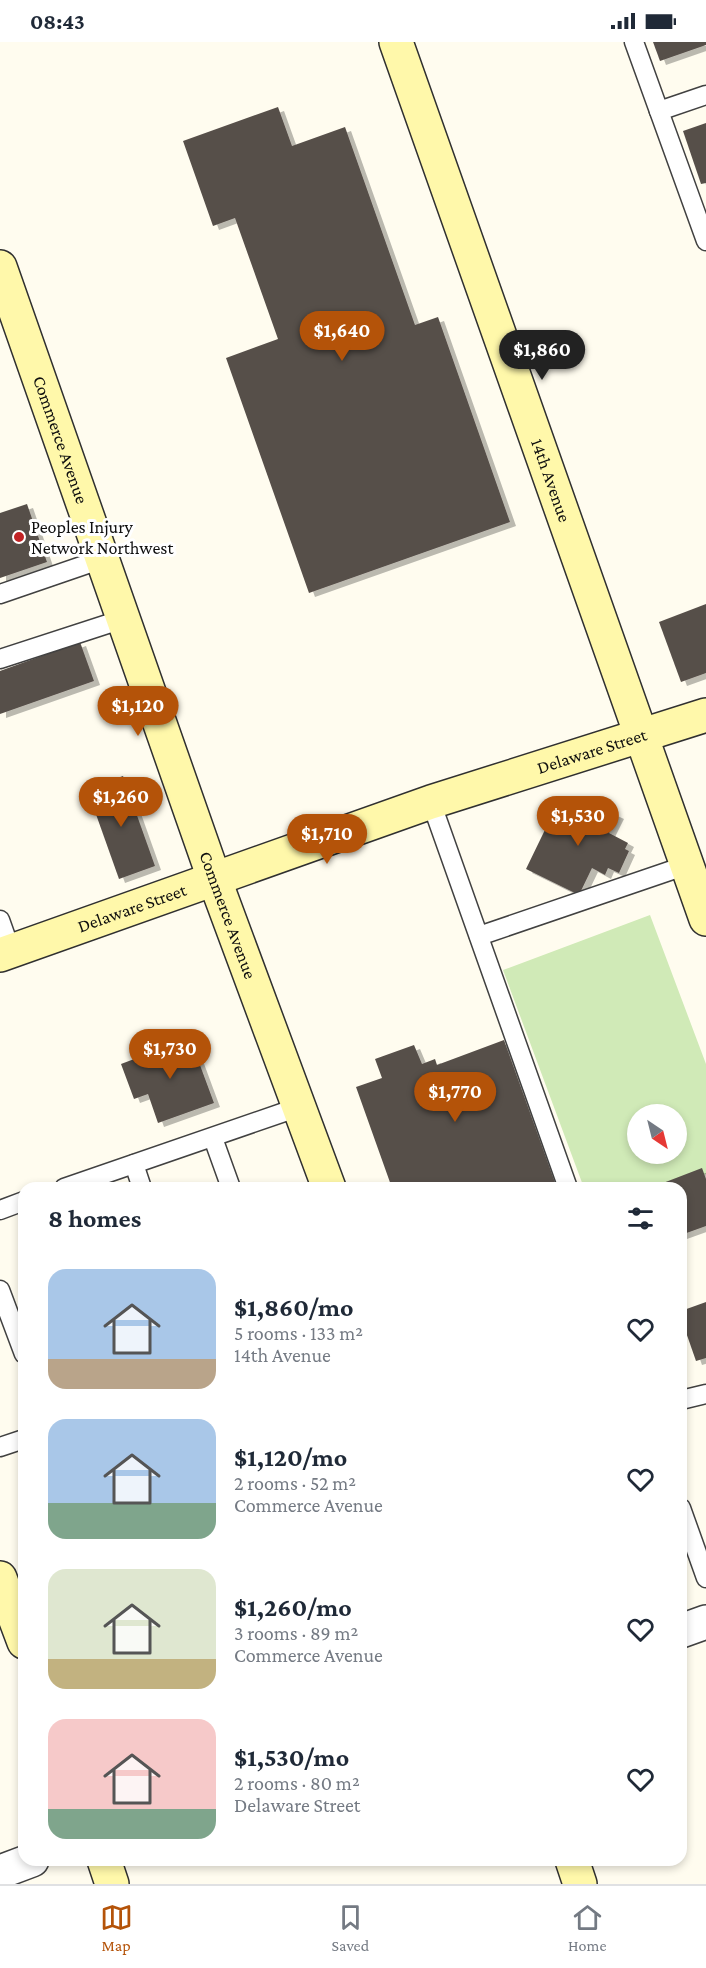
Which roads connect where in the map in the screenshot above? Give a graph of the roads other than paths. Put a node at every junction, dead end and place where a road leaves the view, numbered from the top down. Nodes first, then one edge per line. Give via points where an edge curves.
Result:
1 (396, 42) edge
2 (634, 42) edge
3 (706, 95) edge
4 (659, 111) junction
5 (706, 241) edge
6 (0, 267) edge
7 (102, 559) junction
8 (0, 594) edge
9 (123, 619) junction
10 (0, 659) edge
11 (706, 715) edge
12 (640, 737) junction
13 (431, 802) junction
14 (687, 865) junction
15 (214, 878) junction
16 (706, 919) edge
17 (0, 920) edge
18 (479, 936) junction
19 (6, 953) edge
20 (299, 1107) junction
21 (213, 1138) junction
22 (134, 1164) junction
23 (82, 1182) edge
24 (140, 1182) edge
25 (229, 1182) edge
26 (327, 1182) edge
27 (566, 1182) edge
28 (18, 1204) edge
29 (0, 1209) edge
30 (0, 1290) edge
31 (18, 1338) edge
32 (706, 1394) edge
33 (687, 1399) edge
34 (18, 1440) edge
35 (0, 1447) edge
36 (687, 1519) edge
37 (700, 1543) edge
38 (0, 1578) edge
39 (706, 1578) edge
40 (706, 1622) edge
41 (18, 1626) edge
42 (687, 1629) edge
43 (18, 1865) edge
44 (106, 1866) edge
45 (574, 1866) edge
46 (0, 1872) edge
47 (112, 1884) edge
48 (580, 1884) edge

1 - 12 street, 14th Avenue
2 - 4 lane
3 - 4 lane
4 - 5 lane
6 - 7 street, Commerce Avenue
7 - 8 lane
7 - 9 street, Commerce Avenue
9 - 10 lane
9 - 15 street, Commerce Avenue
11 - 12 street, Delaware Street
12 - 13 street, Delaware Street
12 - 14 street, 14th Avenue
13 - 15 street, Delaware Street
13 - 18 lane
14 - 16 street, 14th Avenue
14 - 18 lane
15 - 19 street, Delaware Street
15 - 20 street, Commerce Avenue
17 - 19 lane
18 - 27 lane
20 - 21 lane
20 - 26 street, Commerce Avenue
21 - 22 lane
21 - 25 lane
22 - 23 lane
22 - 24 lane
28 - 29 lane
30 - 31 lane
32 - 33 lane
34 - 35 lane
36 - 37 lane
37 - 39 lane
38 - 41 street
40 - 42 street
43 - 46 street
44 - 47 street
45 - 48 street

